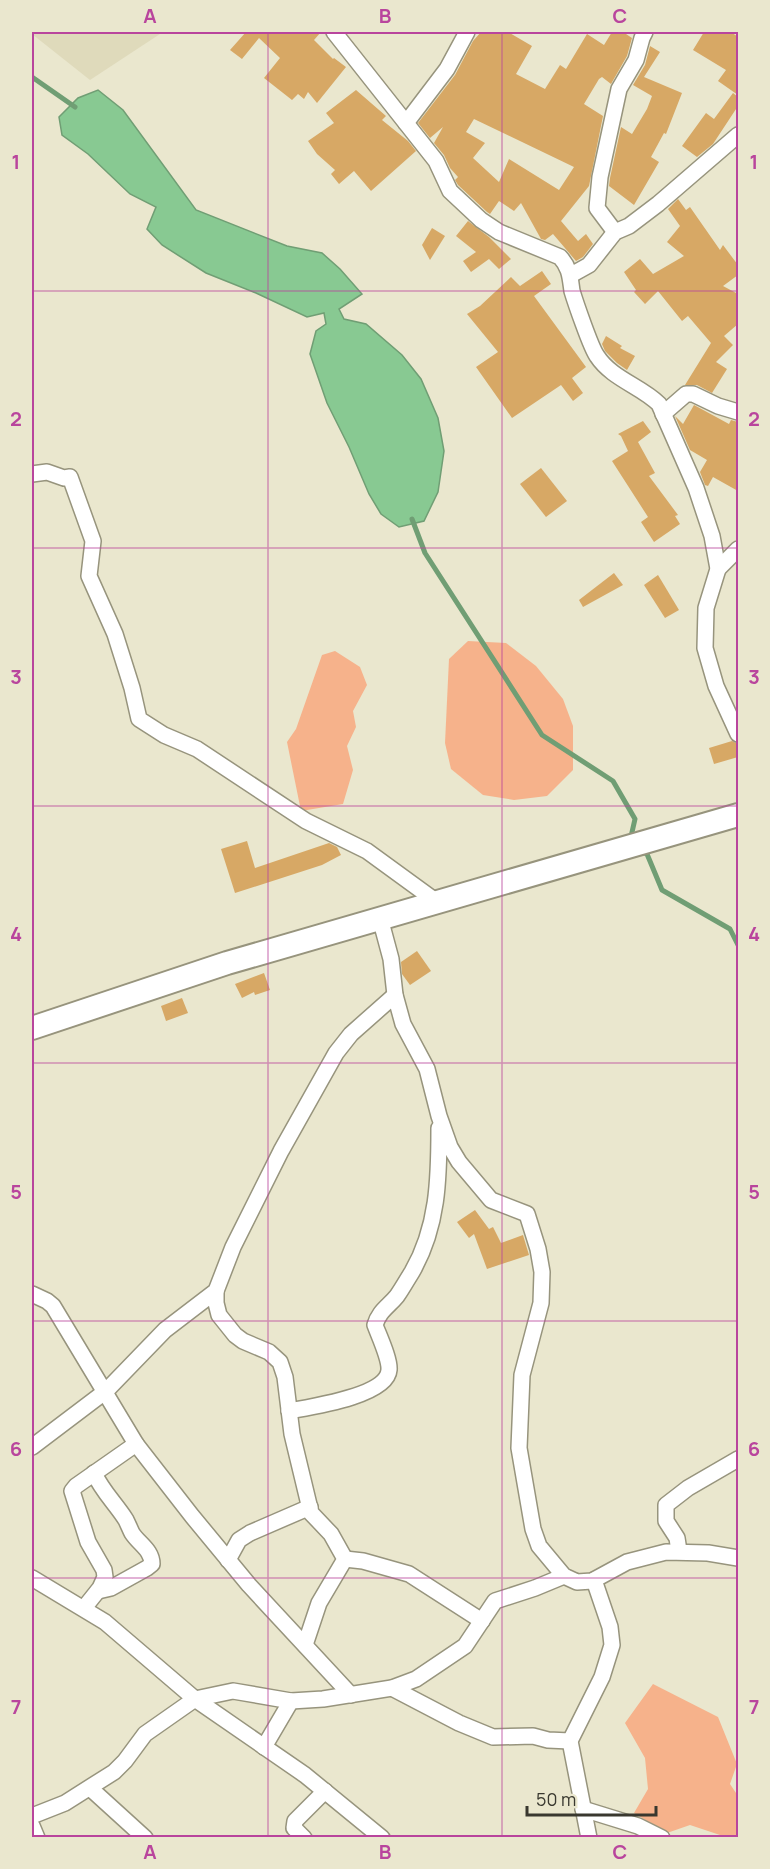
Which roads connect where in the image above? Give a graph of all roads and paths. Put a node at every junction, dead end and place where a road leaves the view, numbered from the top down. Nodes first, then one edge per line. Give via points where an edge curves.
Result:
1 (334, 32) edge
2 (467, 32) edge
3 (645, 32) edge
4 (406, 123) junction
5 (738, 135) edge
6 (615, 232) junction
7 (571, 275) junction
8 (738, 412) edge
9 (663, 414) junction
10 (32, 474) edge
11 (738, 549) edge
12 (718, 569) junction
13 (738, 734) edge
14 (738, 815) edge
15 (437, 902) junction
16 (380, 918) junction
17 (395, 994) junction
18 (32, 1028) edge
19 (439, 1116) junction
20 (216, 1291) junction
21 (32, 1294) edge
22 (106, 1391) junction
23 (289, 1411) junction
24 (136, 1444) junction
25 (32, 1447) edge
26 (738, 1459) edge
27 (93, 1473) junction
28 (310, 1507) junction
29 (680, 1551) junction
30 (738, 1558) edge
31 (345, 1559) junction
32 (228, 1560) junction
33 (564, 1576) junction
34 (32, 1578) edge
35 (594, 1580) junction
36 (98, 1592) junction
37 (84, 1608) junction
38 (482, 1621) junction
39 (305, 1645) junction
40 (392, 1688) junction
41 (351, 1695) junction
42 (195, 1699) junction
43 (291, 1701) junction
44 (570, 1741) junction
45 (264, 1747) junction
46 (90, 1788) junction
47 (325, 1791) junction
48 (583, 1809) junction
49 (32, 1816) edge
50 (32, 1827) edge
51 (295, 1834) edge
52 (37, 1838) edge
53 (145, 1838) edge
54 (382, 1838) edge
55 (589, 1838) edge
56 (662, 1838) edge

1 - 4 street
2 - 4 street via 447,69
3 - 6 street via 636,60 619,89 600,177 597,208
4 - 7 street via 436,161 450,191 481,220 560,257
5 - 6 street via 658,204
6 - 7 street via 589,265
7 - 9 street via 573,292 597,356 622,380 650,395
8 - 9 street via 686,394
9 - 12 street via 696,488
10 - 15 street via 47,472 70,477 93,541 89,576 115,634 138,719 197,749 306,821 367,851
11 - 12 street
12 - 13 street via 706,608 705,648 716,686
14 - 15 street
15 - 16 street
16 - 17 street
16 - 18 street via 227,963
17 - 19 street via 403,1024 428,1069
17 - 20 street via 336,1053 281,1151 233,1247
19 - 23 street via 434,1216 417,1263 375,1325 390,1372 376,1386 348,1398
19 - 33 street via 459,1162 492,1200 527,1214 538,1249 541,1303 522,1375 519,1448 535,1537
20 - 22 street via 165,1330
20 - 23 street via 219,1315 235,1335 280,1362
21 - 22 street via 53,1306
22 - 24 street
22 - 25 street
23 - 28 street
24 - 27 street
24 - 32 street
26 - 29 street via 666,1505 666,1521
27 - 36 street via 73,1488 72,1495 88,1542 105,1570
27 - 36 street via 153,1561 147,1568
28 - 31 street
28 - 32 street via 239,1540
29 - 30 street
29 - 35 street via 627,1562
31 - 38 street via 408,1574
31 - 39 street via 319,1603
32 - 39 street
33 - 35 street via 577,1582
33 - 38 street via 495,1601
34 - 37 street
35 - 44 street via 612,1645 602,1677
36 - 37 street
37 - 42 street
38 - 40 street via 465,1646 416,1679
39 - 41 street
40 - 41 street
40 - 44 street via 493,1737 533,1736
41 - 43 street
42 - 43 street via 233,1691
42 - 45 street
42 - 46 street via 145,1734 114,1772
43 - 45 street
44 - 48 street
45 - 47 street
46 - 49 street
46 - 53 street
47 - 51 street via 295,1821
47 - 54 street
48 - 55 street
48 - 56 street
50 - 52 street

